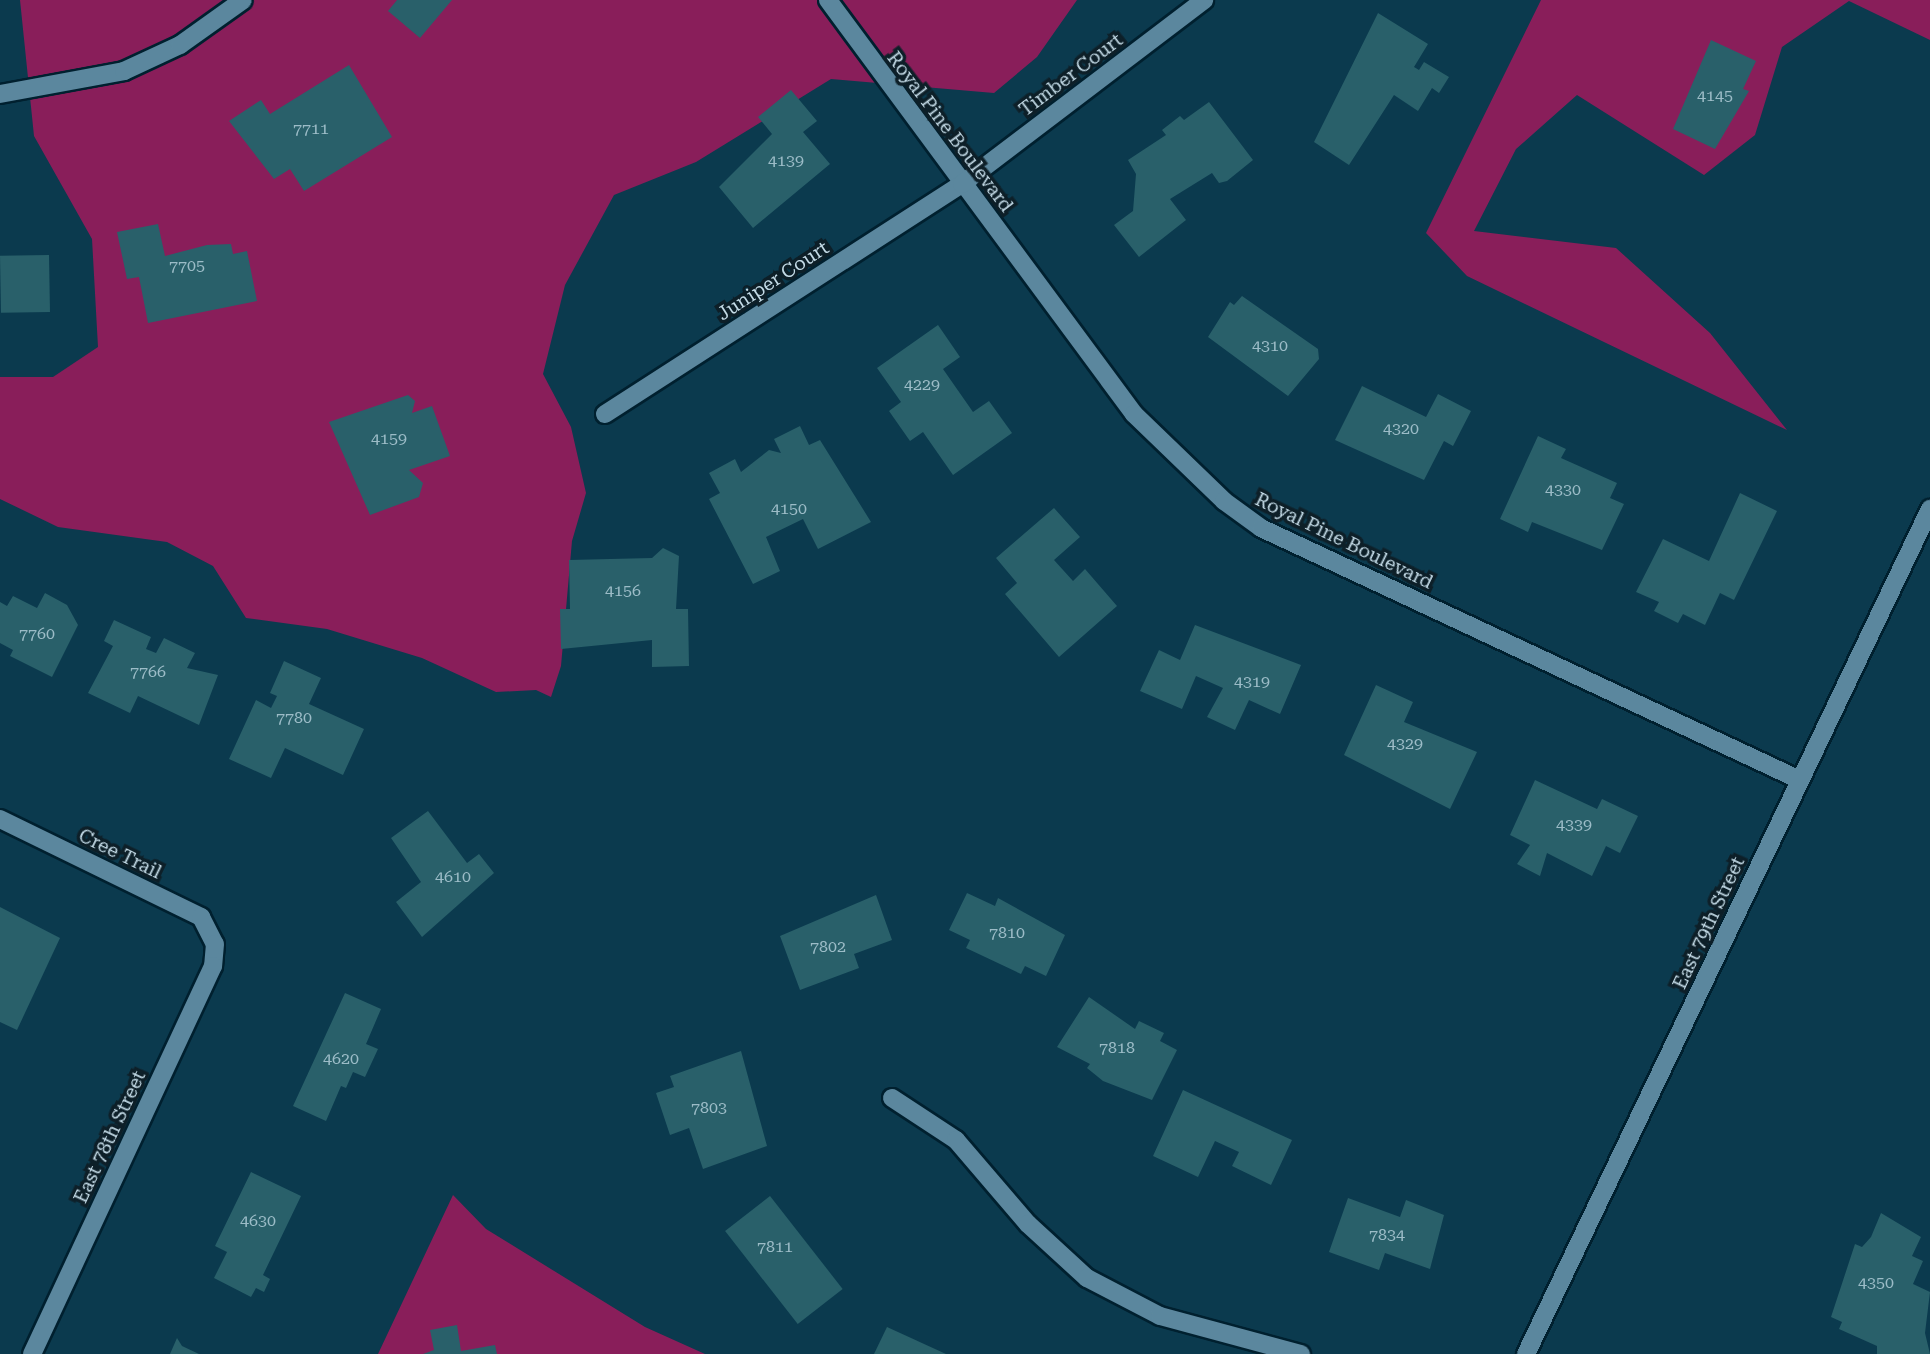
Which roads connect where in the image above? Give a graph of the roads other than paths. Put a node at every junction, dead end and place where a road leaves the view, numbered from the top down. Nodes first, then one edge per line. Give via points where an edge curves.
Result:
1 (243, 0) edge
2 (828, 0) edge
3 (1205, 0) edge
4 (0, 94) edge
5 (962, 184) junction
6 (606, 414) dead end
7 (1930, 509) edge
8 (1800, 780) junction
9 (0, 819) edge
10 (214, 936) joint
11 (892, 1098) dead end
12 (32, 1354) edge
13 (1301, 1354) edge
14 (1526, 1354) edge

1 - 4 street via 180,45 124,71
2 - 5 street, Royal Pine Boulevard
3 - 5 street, Timber Court
5 - 6 street, Juniper Court
5 - 8 street, Royal Pine Boulevard via 1134,414 1236,510
7 - 8 street, East 79th Street
8 - 14 street, East 79th Street
9 - 10 street, Cree Trail via 192,912
10 - 12 street, East 78th Street via 213,966
11 - 13 street via 956,1140 1028,1224 1087,1278 1160,1315

